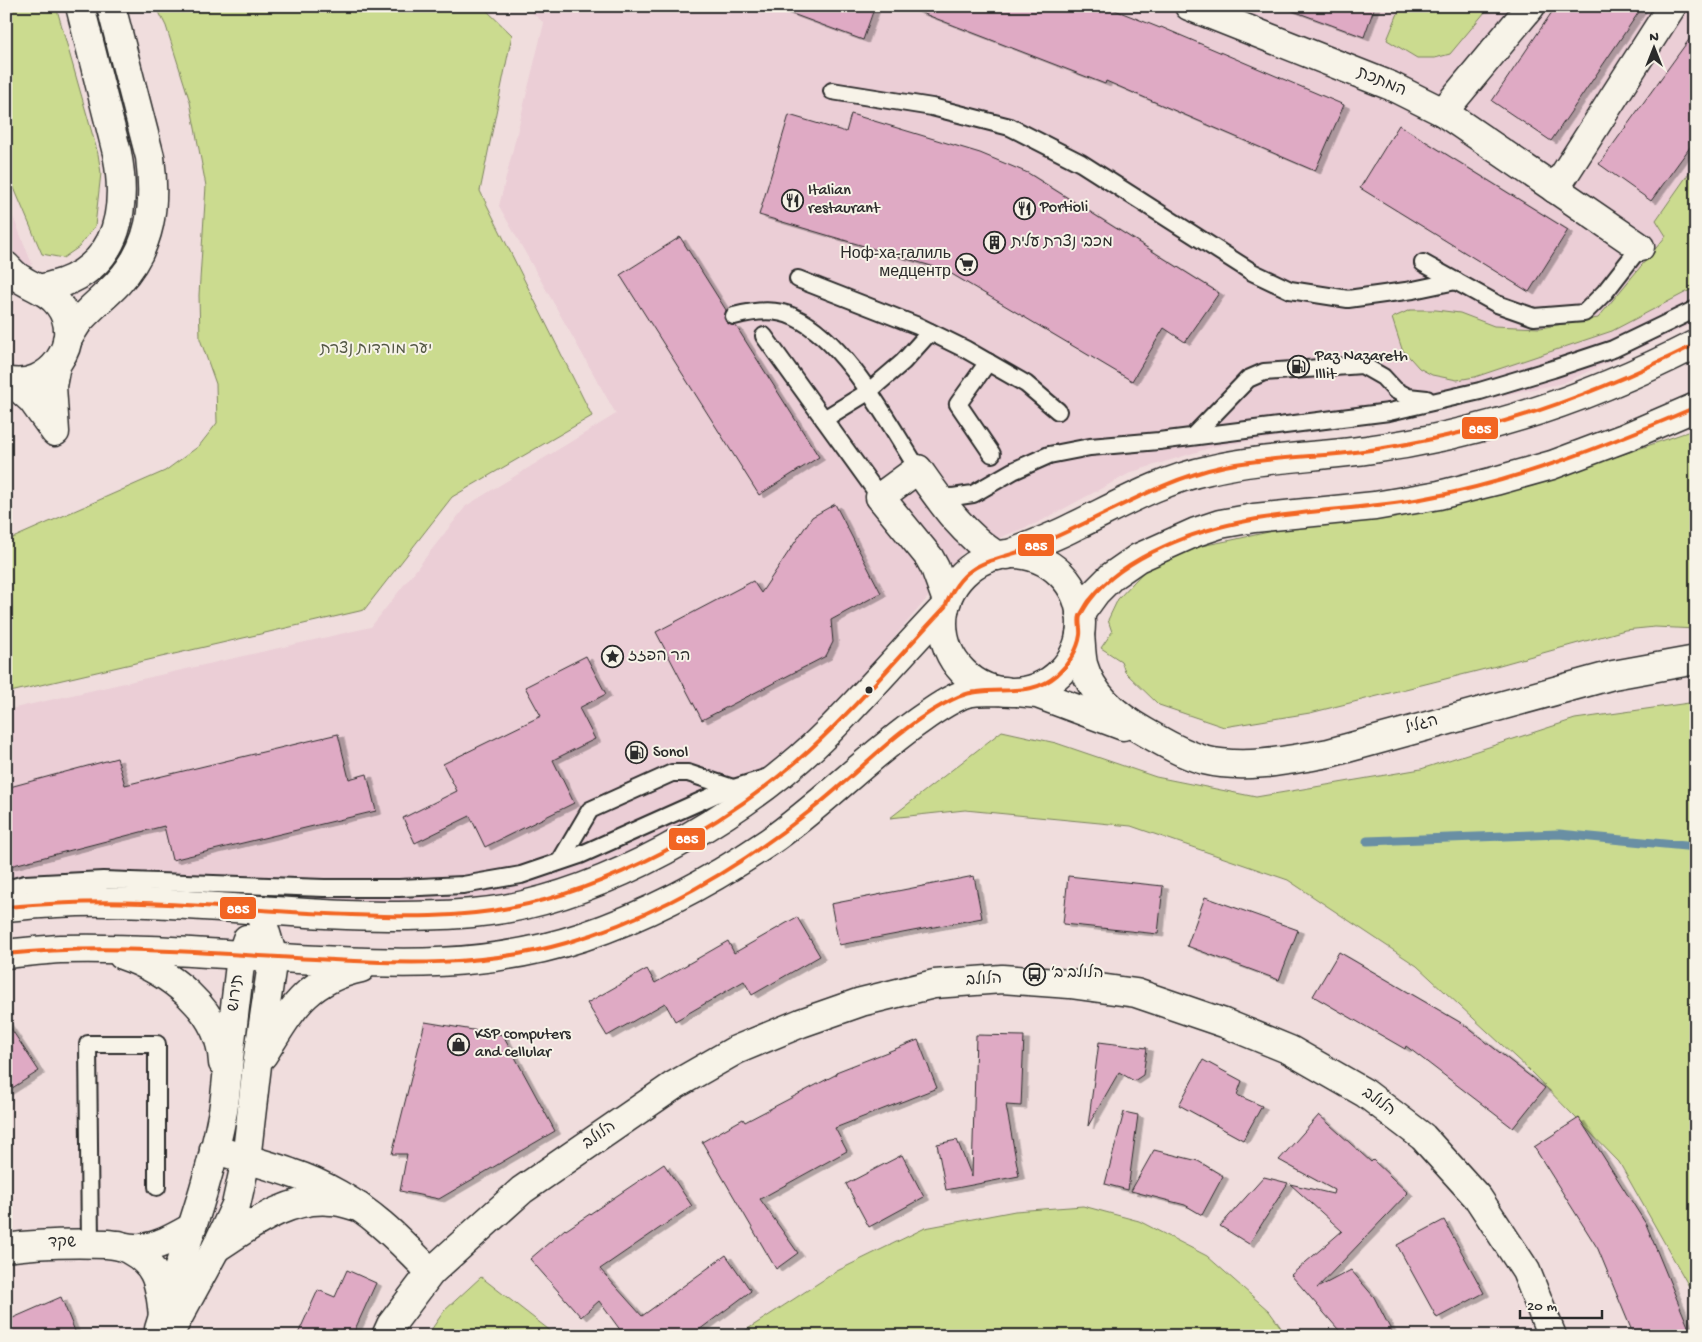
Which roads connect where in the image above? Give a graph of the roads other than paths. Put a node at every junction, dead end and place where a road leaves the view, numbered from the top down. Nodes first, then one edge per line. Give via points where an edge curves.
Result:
1 (80, 6) edge
2 (111, 6) edge
3 (1189, 6) edge
4 (1531, 6) edge
5 (1672, 6) edge
6 (832, 91) dead end
7 (1443, 112) junction
8 (1555, 189) junction
9 (1640, 248) joint
10 (1423, 262) dead end
11 (6, 266) edge
12 (798, 280) dead end
13 (1456, 281) junction
14 (6, 286) edge
15 (37, 288) junction
16 (1696, 309) edge
17 (734, 316) dead end
18 (930, 332) junction
19 (764, 336) dead end
20 (67, 340) junction
21 (1696, 344) edge
22 (988, 362) junction
23 (56, 365) junction
24 (10, 382) edge
25 (868, 392) junction
26 (1437, 400) junction
27 (1696, 406) edge
28 (1058, 411) dead end
29 (824, 419) junction
30 (1192, 436) junction
31 (992, 454) dead end
32 (918, 469) junction
33 (937, 496) junction
34 (880, 498) junction
35 (1002, 556) junction
36 (946, 604) junction
37 (1080, 624) junction
38 (1696, 660) edge
39 (1012, 692) junction
40 (1151, 736) junction
41 (782, 773) junction
42 (733, 788) junction
43 (560, 861) junction
44 (6, 889) edge
45 (6, 907) edge
46 (259, 910) junction
47 (106, 949) junction
48 (6, 954) edge
49 (241, 956) junction
50 (273, 957) junction
51 (385, 963) junction
52 (257, 1065) junction
53 (223, 1110) junction
54 (214, 1149) junction
55 (246, 1160) junction
56 (157, 1187) dead end
57 (359, 1207) junction
58 (191, 1228) junction
59 (90, 1244) junction
60 (118, 1245) junction
61 (6, 1248) edge
62 (216, 1248) junction
63 (431, 1272) junction
64 (162, 1329) edge
65 (386, 1336) edge
66 (1552, 1336) edge

1 - 15 street via 117,153 121,201 117,227 96,262 63,283
2 - 20 street via 150,157 153,205 149,227 132,265 79,321
3 - 7 street, המתכת via 1391,86
4 - 7 street
5 - 8 street
6 - 13 lane via 932,107 1010,127 1081,163 1252,272 1290,290 1348,299
7 - 8 street, המתכת
8 - 9 street, המתכת
9 - 13 lane via 1584,313 1534,317 1498,304
10 - 13 lane
11 - 15 street
12 - 18 lane
14 - 15 street via 18,284
15 - 20 street via 49,294 60,306 66,320
16 - 26 lane via 1604,352 1553,370
17 - 25 lane via 769,311 793,316 838,350
18 - 22 lane
18 - 25 lane via 903,362
19 - 29 lane
20 - 23 street
21 - 35 street via 1603,386 1481,428 1367,450 1247,463 1184,477 1054,537
22 - 28 lane via 1026,384
22 - 31 lane via 958,404
23 - 24 street via 44,376 29,382
23 - 24 street via 52,386 55,432 32,400
25 - 29 lane
25 - 32 lane
26 - 30 lane via 1389,412
26 - 30 lane via 1408,397 1362,365 1264,372 1248,379
27 - 37 street via 1624,438 1495,482 1374,506 1254,518 1196,532 1138,558 1112,576 1096,592
29 - 34 lane
30 - 33 lane via 1090,447 1049,455 973,494 953,498
32 - 33 street
32 - 34 street
33 - 35 street via 966,532
34 - 36 street via 929,557
35 - 36 street via 978,564 965,573
35 - 37 street via 1032,558 1052,568 1068,584 1077,600
36 - 39 street via 944,635 953,660 983,686
36 - 41 street via 825,735
37 - 39 street via 1072,656 1060,672 1038,687
37 - 40 street, הגליל via 1083,662 1090,683 1125,721
38 - 40 street, הגליל via 1604,677 1329,752 1281,762 1204,760
39 - 40 street, הגליל via 1037,694
39 - 51 street via 968,693 938,708 900,733 812,810 769,842 686,892 632,918 536,951 489,959
41 - 42 lane
41 - 46 street via 742,803 657,854 614,875 525,905 440,915
42 - 43 lane
42 - 43 lane via 688,773 672,773 590,810
43 - 44 lane via 521,875 463,885 324,888 103,880 25,884
45 - 46 street via 55,902 107,902
46 - 49 street, תירוש
46 - 50 street, תירוש
47 - 48 street
47 - 49 street
47 - 53 street via 162,974 191,996 207,1015 217,1034 223,1060
49 - 50 street
49 - 53 street, תירוש
50 - 51 street
50 - 52 street, תירוש
51 - 52 street via 347,971 322,981 288,1015
52 - 55 street, תירוש
53 - 54 street, תירוש
54 - 55 street
54 - 58 street, תירוש
55 - 57 street via 293,1173
55 - 62 street, תירוש via 236,1205
56 - 59 lane via 157,1044 88,1044
57 - 62 street via 332,1200 289,1207 262,1219
57 - 63 street
58 - 60 street, שקד via 154,1246
58 - 64 street, תירוש
59 - 60 street, שקד
59 - 61 street, שקד via 39,1243
60 - 64 street, שקד via 134,1251 150,1264 161,1293
62 - 64 street, תירוש
63 - 65 street, הלולב
63 - 66 street, הלולב via 522,1190 673,1086 736,1050 860,1002 934,984 1002,979 1136,993 1290,1050 1365,1093 1423,1137 1478,1198 1526,1271

